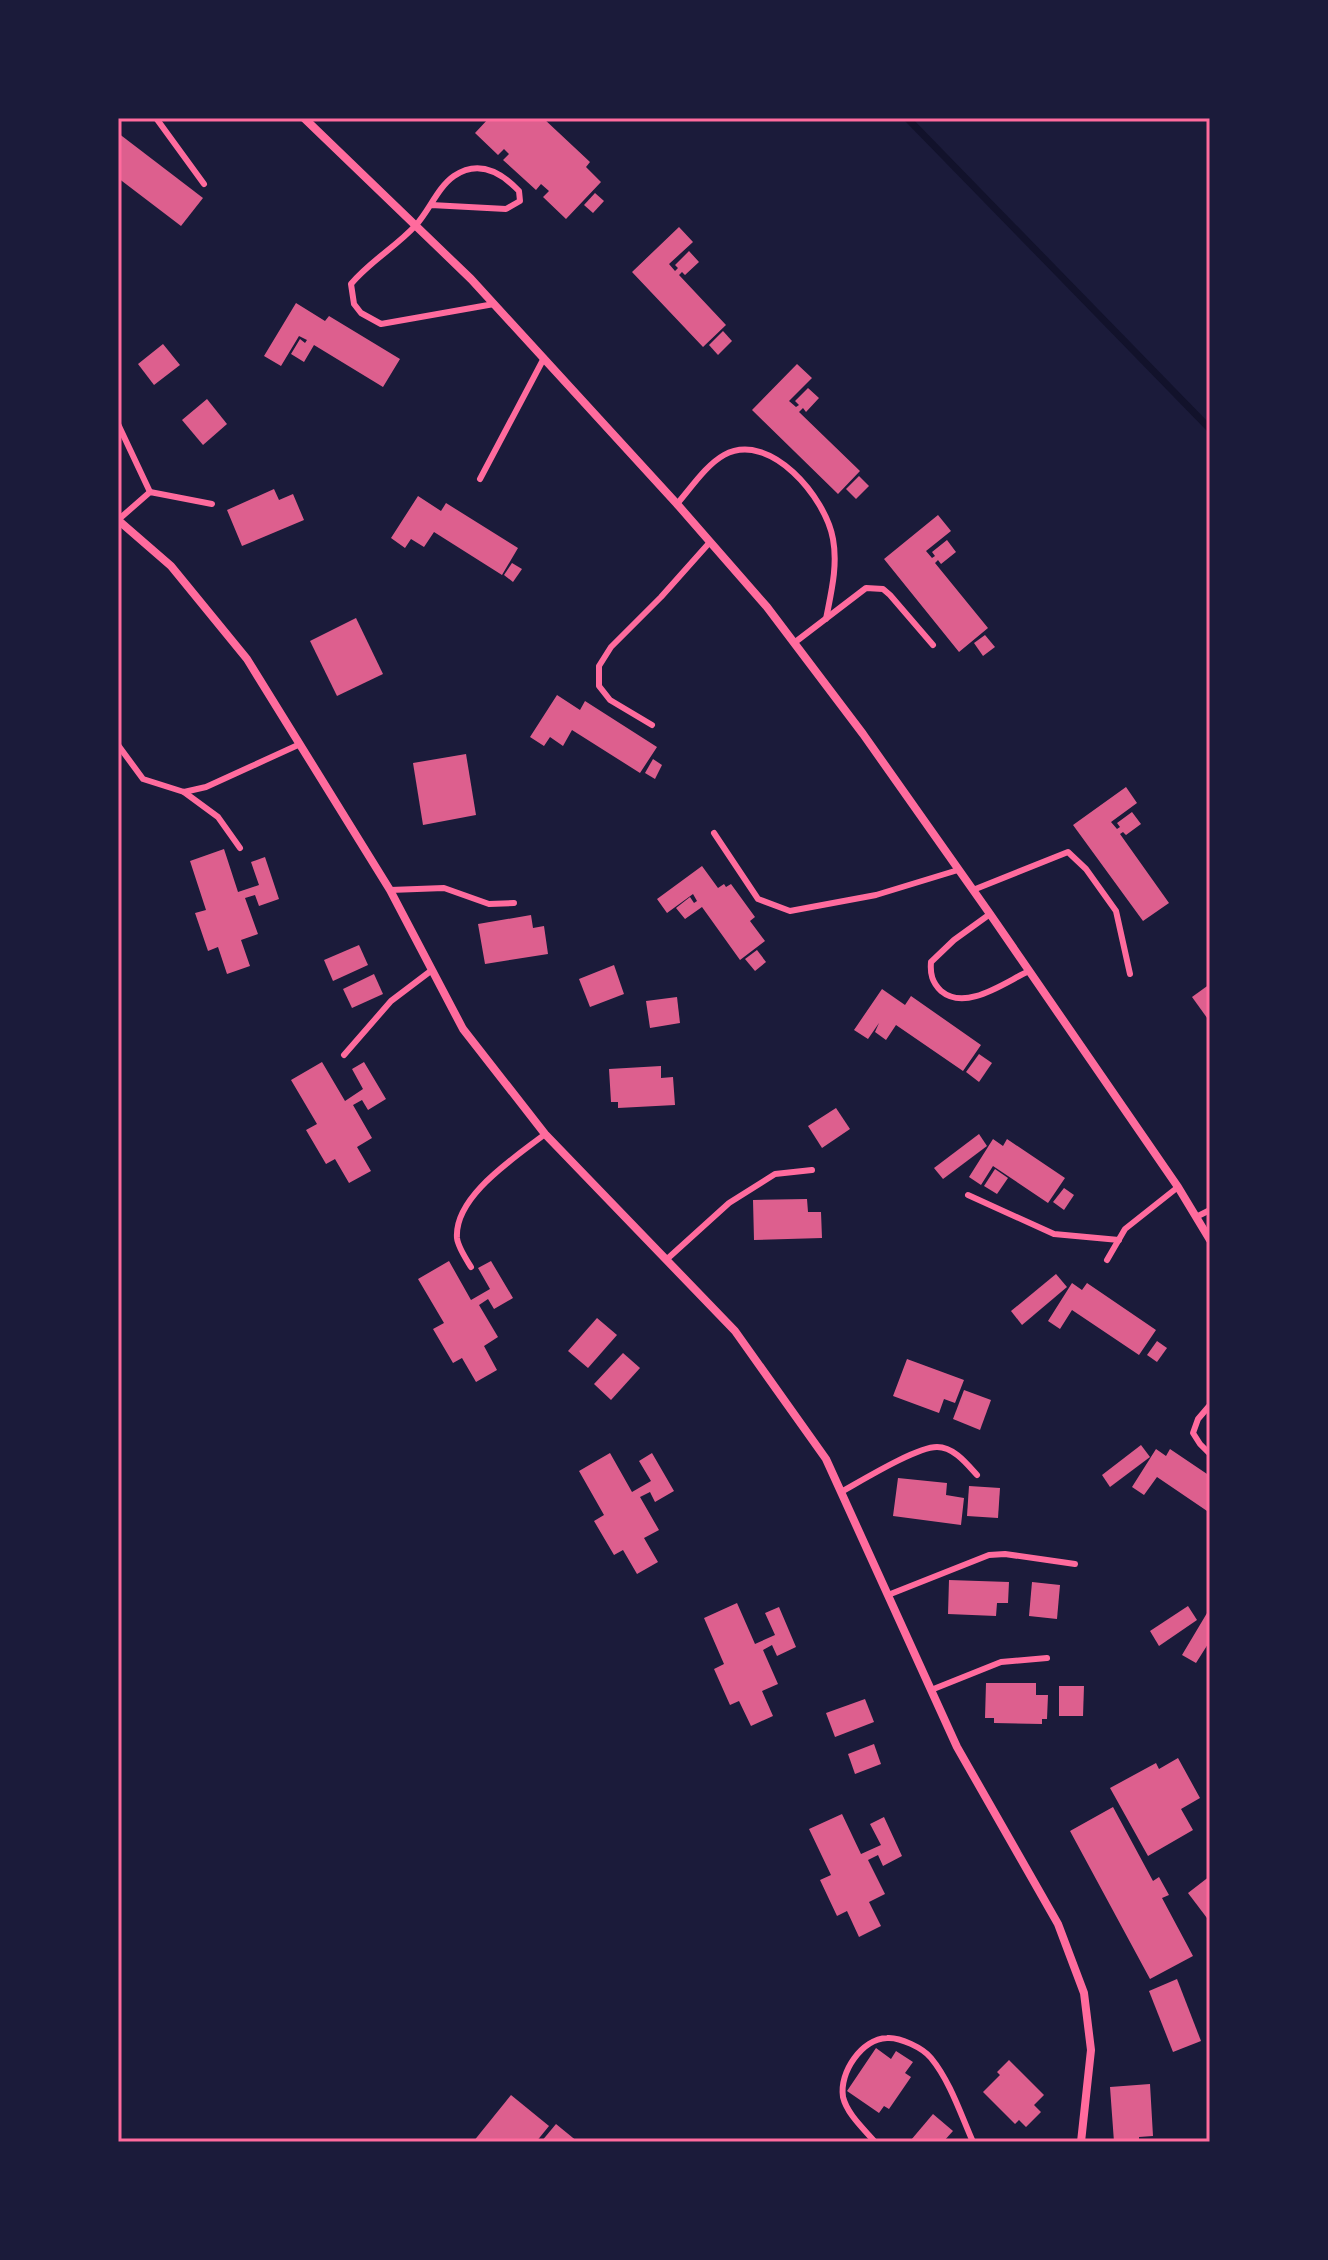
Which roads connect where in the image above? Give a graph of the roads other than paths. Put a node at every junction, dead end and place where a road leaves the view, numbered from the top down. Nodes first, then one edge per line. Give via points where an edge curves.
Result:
1 (156, 118) edge
2 (304, 118) edge
3 (204, 184) dead end
4 (431, 205) junction
5 (416, 226) junction
6 (494, 304) junction
7 (544, 358) junction
8 (118, 424) edge
9 (480, 479) dead end
10 (150, 492) junction
11 (212, 504) dead end
12 (677, 504) junction
13 (118, 520) edge
14 (710, 542) junction
15 (826, 619) junction
16 (794, 643) junction
17 (933, 645) dead end
18 (652, 725) dead end
19 (118, 745) edge
20 (298, 745) junction
21 (184, 792) junction
22 (714, 833) dead end
23 (240, 848) dead end
24 (958, 870) junction
25 (390, 890) junction
26 (973, 890) junction
27 (514, 903) dead end
28 (990, 914) junction
29 (432, 970) junction
30 (1029, 971) junction
31 (1130, 974) dead end
32 (344, 1055) dead end
33 (545, 1134) junction
34 (812, 1170) dead end
35 (1178, 1187) junction
36 (968, 1195) dead end
37 (1210, 1210) edge
38 (1196, 1217) junction
39 (1119, 1240) junction
40 (1210, 1240) edge
41 (666, 1260) junction
42 (1107, 1260) dead end
43 (471, 1267) dead end
44 (1210, 1405) edge
45 (1210, 1454) edge
46 (977, 1475) dead end
47 (841, 1492) junction
48 (1075, 1564) dead end
49 (888, 1595) junction
50 (1047, 1658) dead end
51 (931, 1690) junction
52 (875, 2142) edge
53 (973, 2142) edge
54 (1081, 2142) edge

1 - 3 lane
2 - 5 street
4 - 4 lane via 506,209 520,201 519,191 487,168 470,170 453,176
4 - 5 lane
5 - 6 street
5 - 6 lane via 351,284 361,313 381,324
6 - 7 street
7 - 9 lane
7 - 12 street
8 - 10 lane
10 - 11 lane
10 - 13 lane
12 - 14 street
12 - 15 lane via 721,457 735,450 754,449 774,457 816,500 833,539 835,571
13 - 20 street via 171,566 211,612 247,659
14 - 16 street
14 - 18 lane via 599,666 599,686 610,700
15 - 16 lane
15 - 17 lane via 866,588 883,589
16 - 24 street
19 - 21 lane via 143,779
20 - 21 lane
20 - 25 street
21 - 23 lane via 218,817
22 - 24 lane via 758,899 790,911 876,895
24 - 26 street
25 - 27 lane via 444,888 489,904
25 - 29 street
26 - 28 street
26 - 31 lane via 1068,852 1116,911
28 - 30 street
28 - 30 lane via 931,962 930,975 939,989 952,998 969,999
29 - 32 lane via 391,1001
29 - 33 street via 463,1029
30 - 35 street
33 - 41 street
33 - 43 lane via 484,1183 460,1215 457,1239
34 - 41 lane via 775,1174 729,1203
35 - 38 street
35 - 39 lane via 1125,1229
36 - 39 lane via 1054,1234
37 - 38 lane
38 - 40 street
39 - 42 lane
41 - 47 street via 735,1331 826,1459
44 - 45 lane via 1193,1433
46 - 47 lane via 957,1454 938,1447 901,1459
47 - 49 street
48 - 49 lane via 989,1555
49 - 51 street
50 - 51 lane via 1001,1662
51 - 54 street via 957,1747 1058,1924 1084,1993 1091,2050
52 - 53 lane via 850,2112 843,2082 866,2045 888,2037 931,2057

